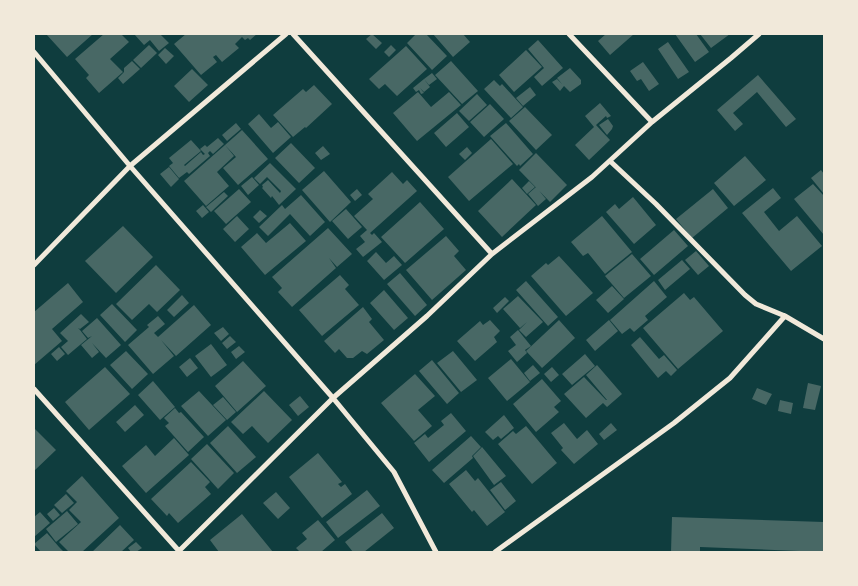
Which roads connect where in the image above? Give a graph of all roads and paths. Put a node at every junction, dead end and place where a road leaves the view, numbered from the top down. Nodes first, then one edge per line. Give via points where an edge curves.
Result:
1 (286, 34) edge
2 (293, 34) edge
3 (569, 34) edge
4 (759, 34) edge
5 (34, 52) edge
6 (652, 122) junction
7 (610, 161) junction
8 (130, 166) junction
9 (492, 254) junction
10 (34, 265) edge
11 (785, 316) junction
12 (824, 340) edge
13 (34, 389) edge
14 (333, 398) junction
15 (179, 552) edge
16 (436, 552) edge
17 (495, 552) edge

1 - 8 street
2 - 9 street
3 - 6 street
4 - 6 street
5 - 8 street
6 - 7 street
7 - 9 street
7 - 11 street via 745,295 756,304
8 - 10 street
8 - 14 street
9 - 14 street
11 - 12 street
11 - 17 street via 730,378 674,424
13 - 15 street
14 - 15 street
14 - 16 street via 394,472

